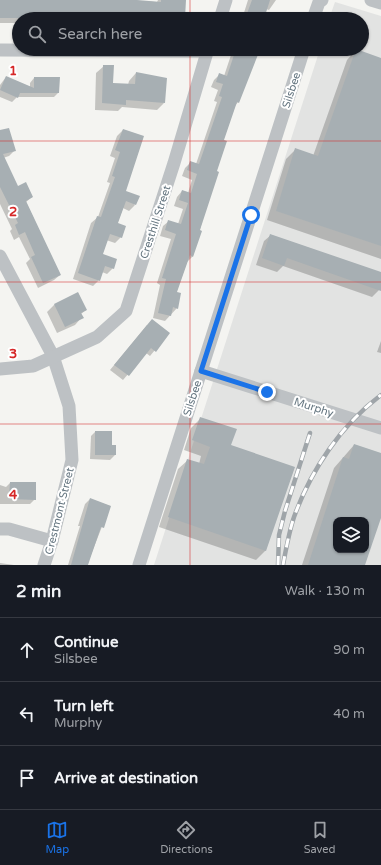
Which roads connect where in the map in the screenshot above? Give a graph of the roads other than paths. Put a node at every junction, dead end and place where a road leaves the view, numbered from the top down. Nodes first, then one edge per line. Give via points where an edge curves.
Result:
1 (226, 0) edge
2 (322, 0) edge
3 (371, 0) edge
4 (381, 3) edge
5 (222, 12) edge
6 (315, 12) edge
7 (0, 50) edge
8 (12, 50) edge
9 (206, 56) edge
10 (302, 56) edge
11 (0, 256) edge
12 (53, 356) junction
13 (0, 370) edge
14 (201, 371) junction
15 (381, 428) edge
16 (0, 529) edge
17 (52, 540) junction
18 (44, 565) edge
19 (139, 565) edge

1 - 5 street
2 - 6 street
3 - 4 street
7 - 8 street
9 - 12 street, Cresthill Street via 126,311 97,337
10 - 14 street, Silsbee
11 - 12 street, Crestmont Street
12 - 13 street, Cresthill Street via 33,366
12 - 17 street, Crestmont Street via 69,406 72,460
14 - 15 street, Murphy
14 - 19 street, Silsbee
16 - 17 street
17 - 18 street, Crestmont Street

